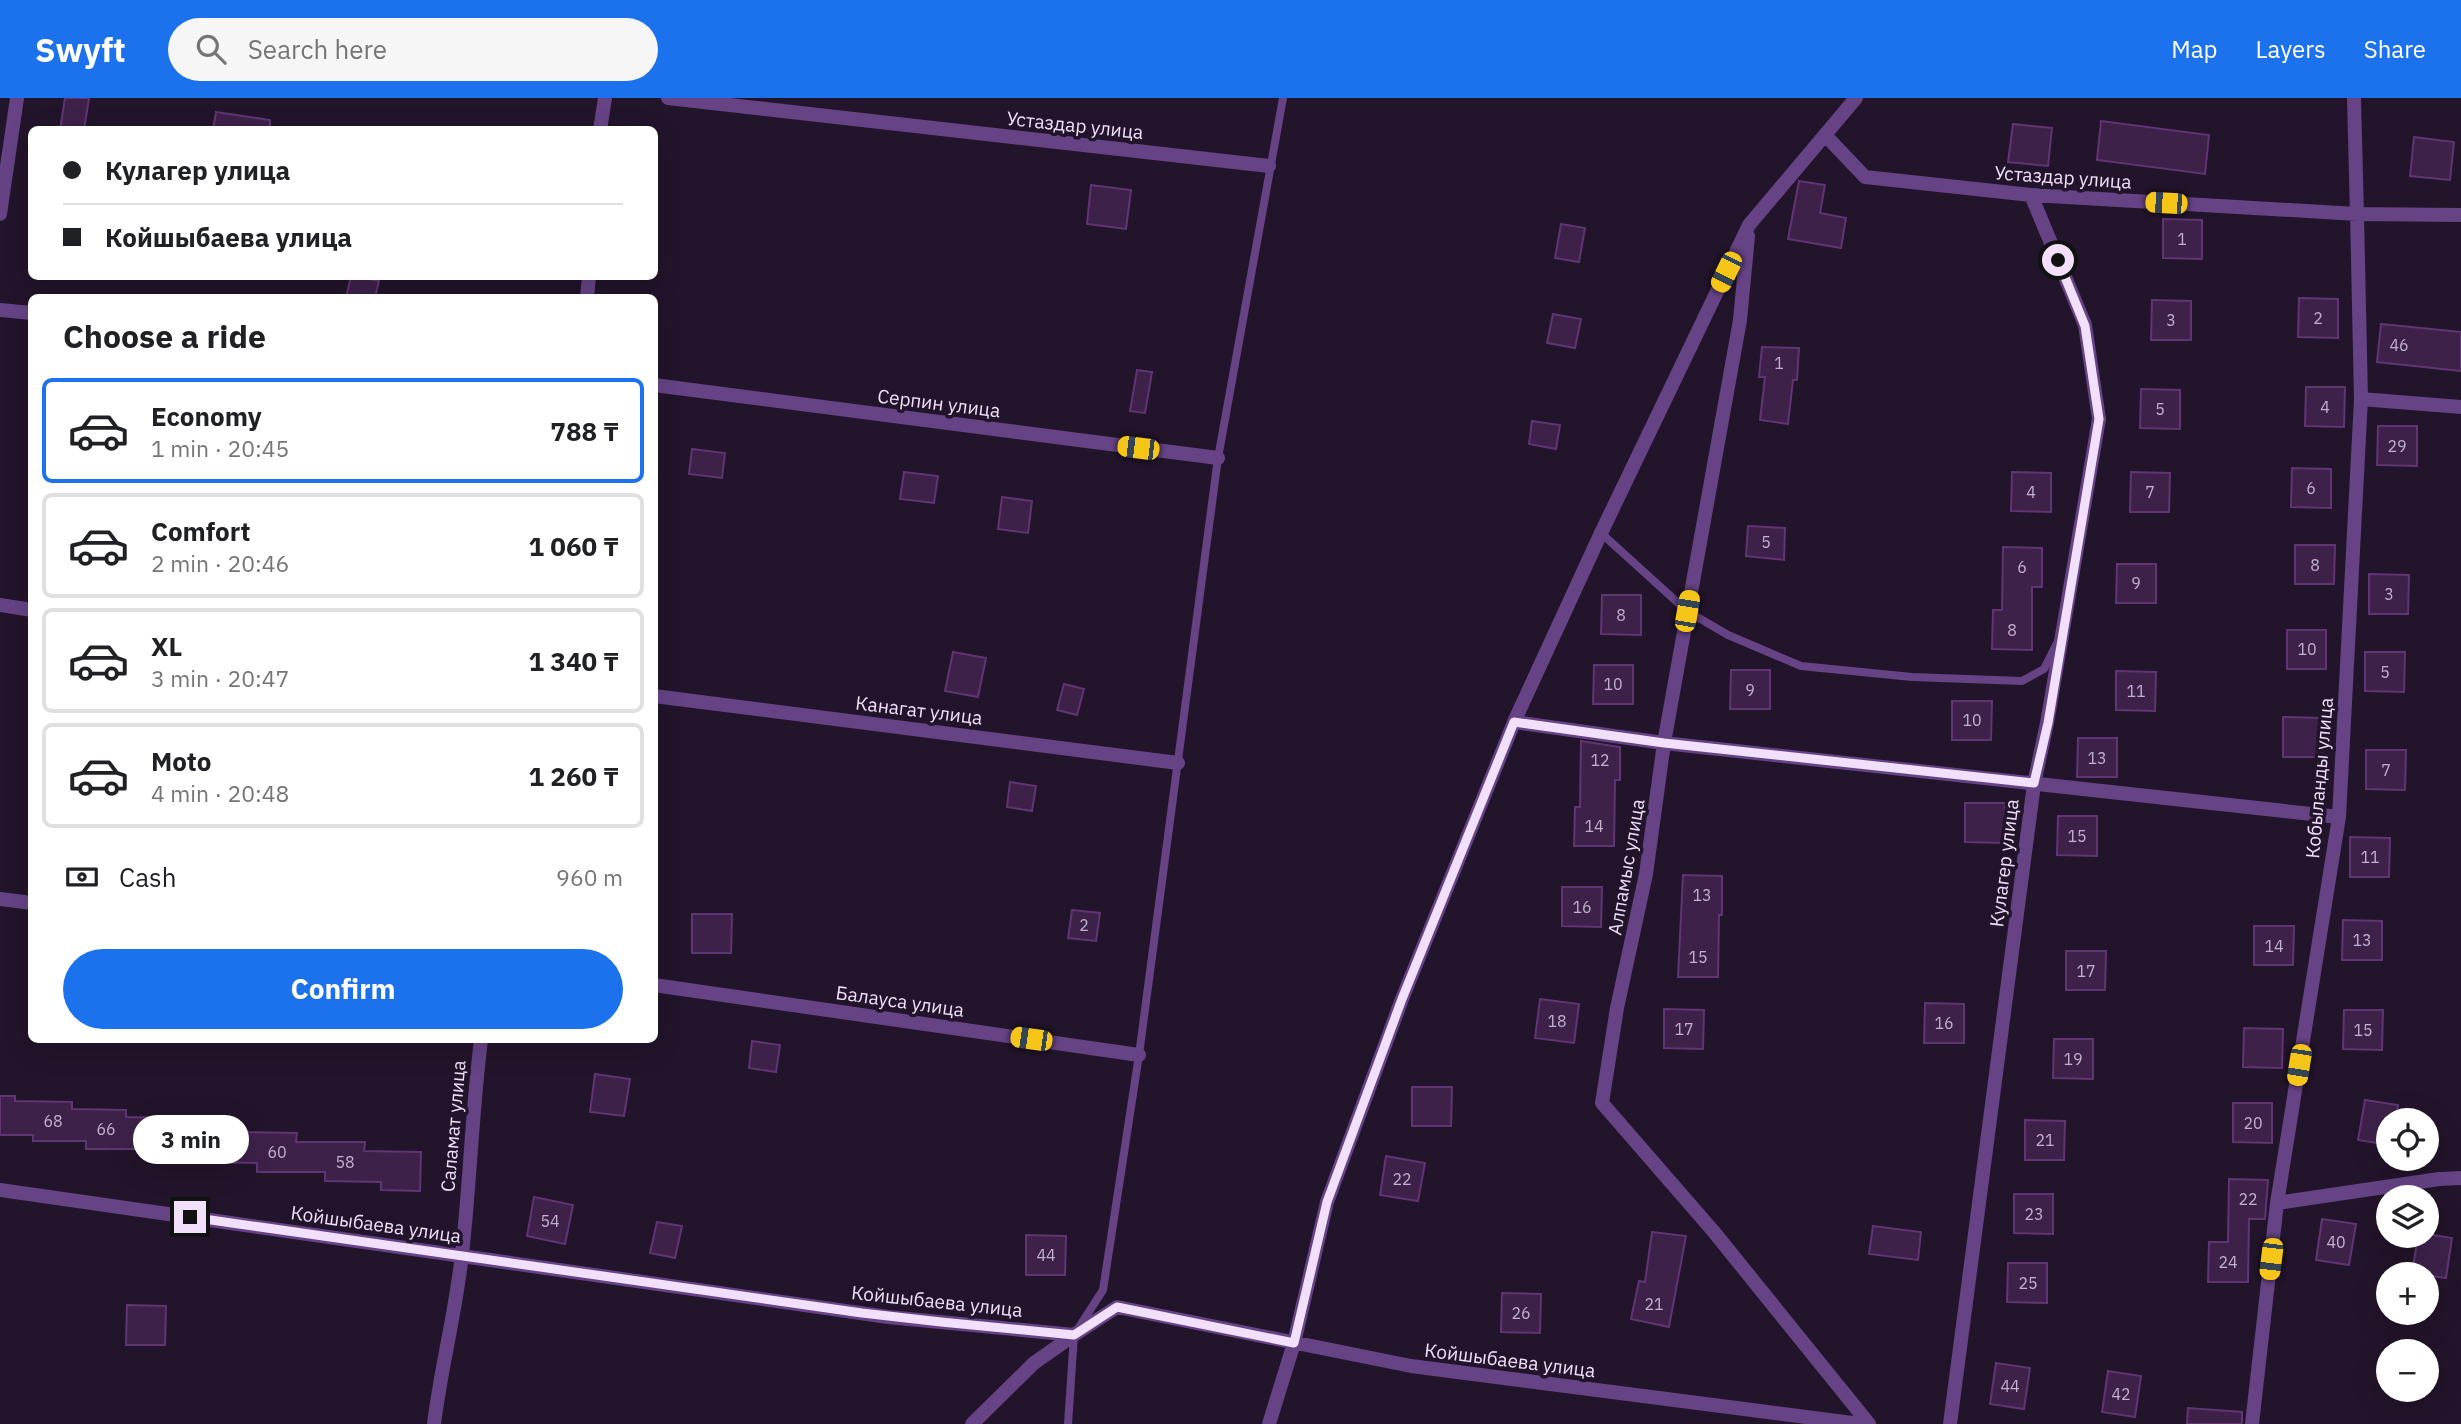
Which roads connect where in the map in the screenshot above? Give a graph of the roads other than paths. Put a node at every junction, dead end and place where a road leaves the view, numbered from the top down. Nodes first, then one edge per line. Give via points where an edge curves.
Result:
1 (17, 98) edge
2 (605, 98) edge
3 (668, 98) edge
4 (1283, 98) edge
5 (1856, 98) edge
6 (2354, 98) edge
7 (601, 126) edge
8 (1826, 136) junction
9 (1269, 166) junction
10 (2031, 195) junction
11 (0, 214) edge
12 (2357, 214) junction
13 (2461, 215) edge
14 (1749, 225) junction
15 (0, 310) edge
16 (28, 313) edge
17 (658, 387) edge
18 (2361, 399) junction
19 (2461, 407) edge
20 (1219, 458) junction
21 (1601, 533) junction
22 (0, 606) edge
23 (28, 610) edge
24 (1687, 611) junction
25 (2061, 636) junction
26 (658, 697) edge
27 (1514, 722) junction
28 (1664, 743) junction
29 (1178, 762) junction
30 (2034, 783) junction
31 (2339, 817) junction
32 (0, 899) edge
33 (28, 902) edge
34 (658, 986) edge
35 (481, 1043) edge
36 (1139, 1055) junction
37 (2461, 1178) edge
38 (0, 1190) edge
39 (2277, 1203) junction
40 (462, 1256) junction
41 (1074, 1335) junction
42 (1294, 1343) junction
43 (434, 1424) edge
44 (972, 1424) edge
45 (1068, 1424) edge
46 (1269, 1424) edge
47 (1860, 1424) edge
48 (1869, 1424) edge
49 (1950, 1424) edge
50 (2252, 1424) edge

1 - 11 street
2 - 7 street
3 - 9 street, Устаздар улица
4 - 9 lane
5 - 8 street
6 - 12 street
8 - 10 street, Устаздар улица via 1865,177
8 - 14 street
9 - 20 lane
10 - 12 street, Устаздар улица
10 - 25 street, Кулагер улица via 2085,326 2099,419
12 - 13 street, Устаздар улица
12 - 18 street, Кобыланды улица
14 - 21 street
14 - 24 street, Алпамыс улица via 1740,320
15 - 16 street
17 - 20 street, Серпин улица
18 - 19 street
18 - 31 street, Кобыланды улица
20 - 29 lane
21 - 24 lane
21 - 27 street
22 - 23 street
24 - 25 lane via 1728,635 1801,666 1912,677 2022,681 2044,669
24 - 28 street, Алпамыс улица
25 - 30 street, Кулагер улица
26 - 29 street, Канагат улица
27 - 28 street
27 - 42 street via 1402,999 1327,1202
28 - 30 street
28 - 48 street, Алпамыс улица via 1646,874 1602,1103 1714,1232
29 - 36 lane
30 - 31 street
30 - 49 street, Кулагер улица
31 - 39 street, Кобыланды улица
32 - 33 street
34 - 36 street, Балауса улица
35 - 40 street, Саламат улица
36 - 41 lane via 1103,1290
37 - 39 street
38 - 40 street, Койшыбаева улица
39 - 50 street, Кобыланды улица
40 - 41 street, Койшыбаева улица via 888,1317
40 - 43 street, Саламат улица
41 - 42 street, Койшыбаева улица via 1117,1307
41 - 44 street via 1034,1363
41 - 45 lane
42 - 46 street
42 - 47 street, Койшыбаева улица via 1411,1366

